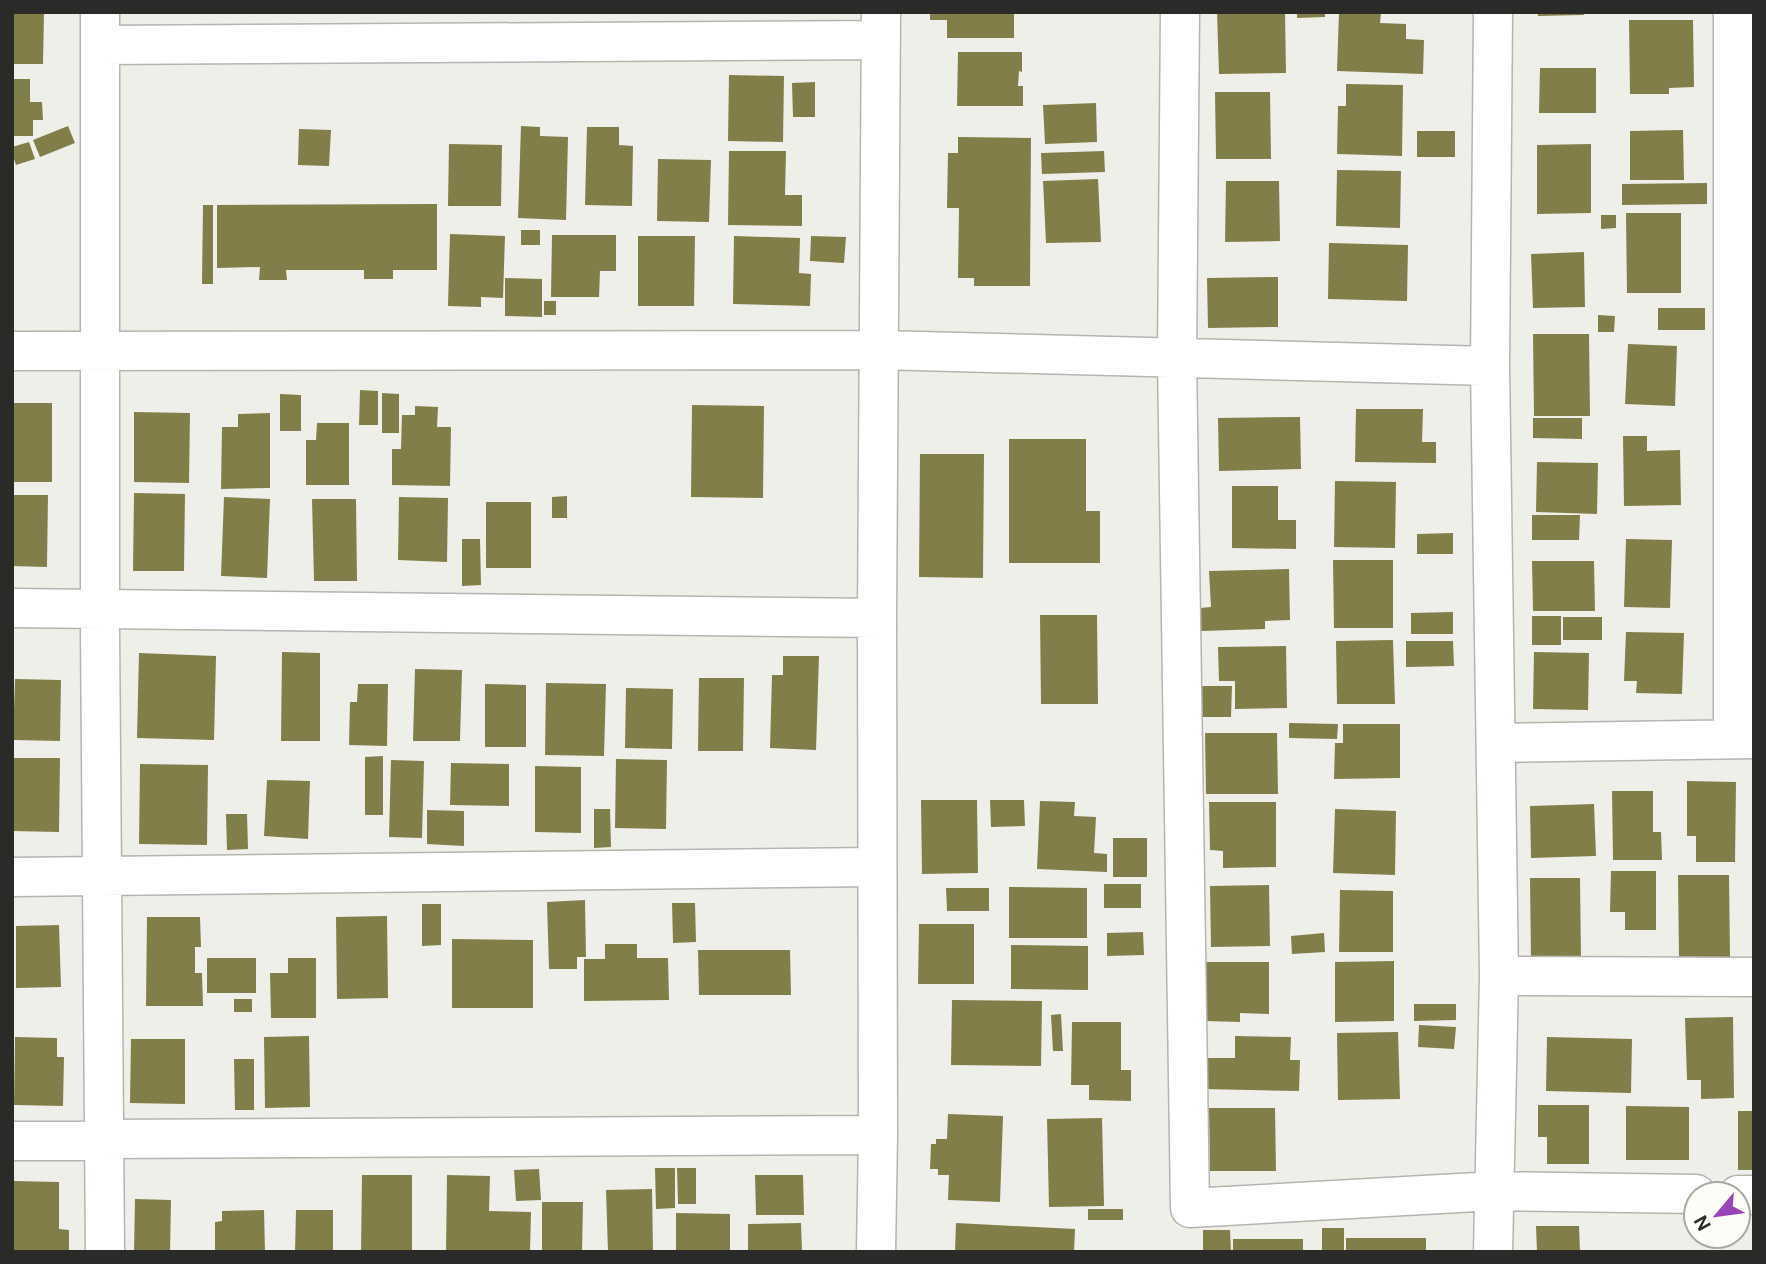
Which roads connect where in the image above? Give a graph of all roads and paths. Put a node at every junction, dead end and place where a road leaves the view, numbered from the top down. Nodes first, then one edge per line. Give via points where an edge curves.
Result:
1 (1180, 12) edge
2 (1493, 12) edge
3 (1733, 12) edge
4 (881, 26) edge
5 (636, 27) edge
6 (100, 29) edge
7 (880, 350) junction
8 (12, 351) edge
9 (101, 351) junction
10 (1177, 358) junction
11 (1490, 366) junction
12 (12, 608) edge
13 (100, 610) junction
14 (877, 618) junction
15 (1743, 738) edge
16 (1496, 743) junction
17 (876, 867) junction
18 (103, 876) junction
19 (12, 877) edge
20 (1499, 976) junction
21 (1754, 977) edge
22 (878, 1135) junction
23 (104, 1139) junction
24 (12, 1141) edge
25 (1494, 1191) junction
26 (1682, 1194) edge
27 (105, 1252) edge
28 (876, 1252) edge
29 (1493, 1252) edge

1 - 10 street
2 - 11 street
3 - 15 street
4 - 5 street
4 - 7 street
5 - 6 street
6 - 9 street
7 - 9 street
7 - 10 street
7 - 14 street
8 - 9 street
9 - 13 street
10 - 11 street
10 - 25 street via 1190,1208
11 - 16 street
12 - 13 street
13 - 14 street
13 - 18 street
14 - 17 street
15 - 16 street
16 - 20 street
17 - 18 street
17 - 22 street
18 - 19 street
18 - 23 street
20 - 21 street
20 - 25 street
22 - 23 street
22 - 28 street
23 - 24 street
23 - 27 street
25 - 26 street
25 - 29 street

